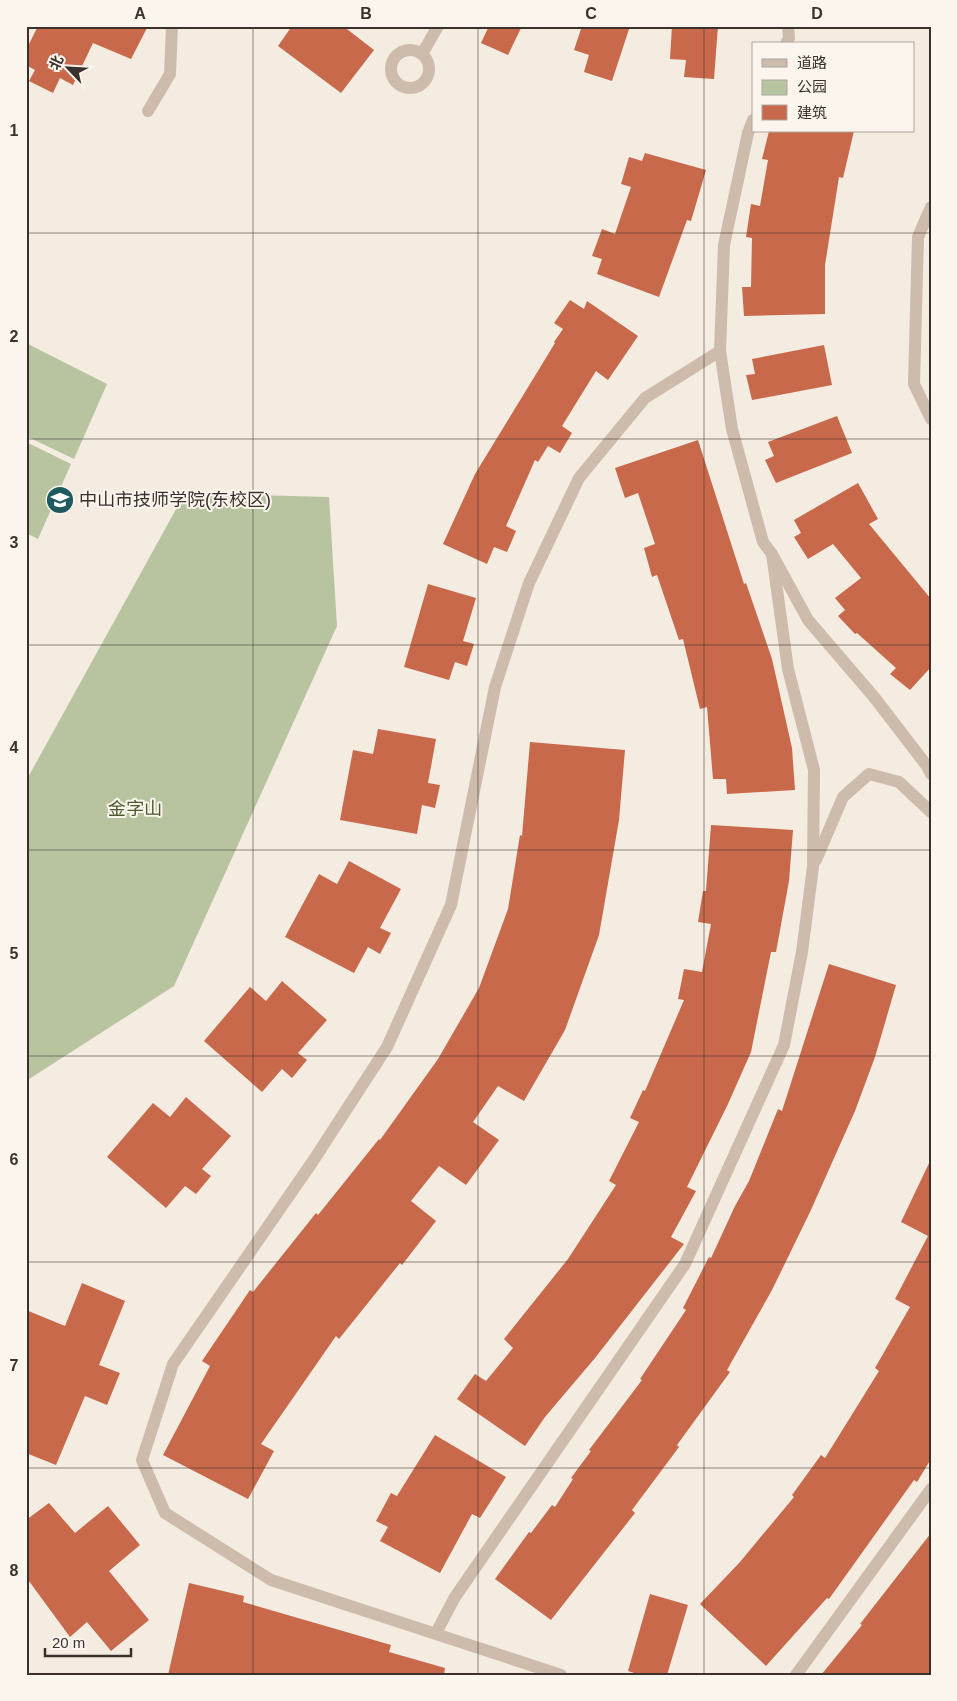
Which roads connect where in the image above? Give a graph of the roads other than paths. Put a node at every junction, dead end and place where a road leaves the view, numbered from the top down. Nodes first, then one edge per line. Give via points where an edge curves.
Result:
1 (172, 26) edge
2 (438, 26) edge
3 (422, 54) dead end
4 (148, 111) dead end
5 (752, 123) edge
6 (931, 207) edge
7 (720, 350) junction
8 (931, 419) edge
9 (772, 554) junction
10 (931, 774) edge
11 (931, 812) edge
12 (813, 867) junction
13 (931, 1489) edge
14 (436, 1633) junction
15 (561, 1675) edge
16 (796, 1675) edge

1 - 4 street via 170,74
2 - 3 street
5 - 7 street via 724,245
6 - 8 street via 918,237 914,384
7 - 9 street via 732,428 763,542
7 - 14 street via 644,398 579,478 529,582 495,687 452,905 387,1046 173,1364 142,1460 165,1512 271,1580
9 - 10 street via 808,620 874,697
9 - 12 street via 788,669 814,770
11 - 12 street via 899,782 869,774 843,797
12 - 14 street via 802,952 784,1045 685,1264 455,1596
13 - 16 street
14 - 15 street

